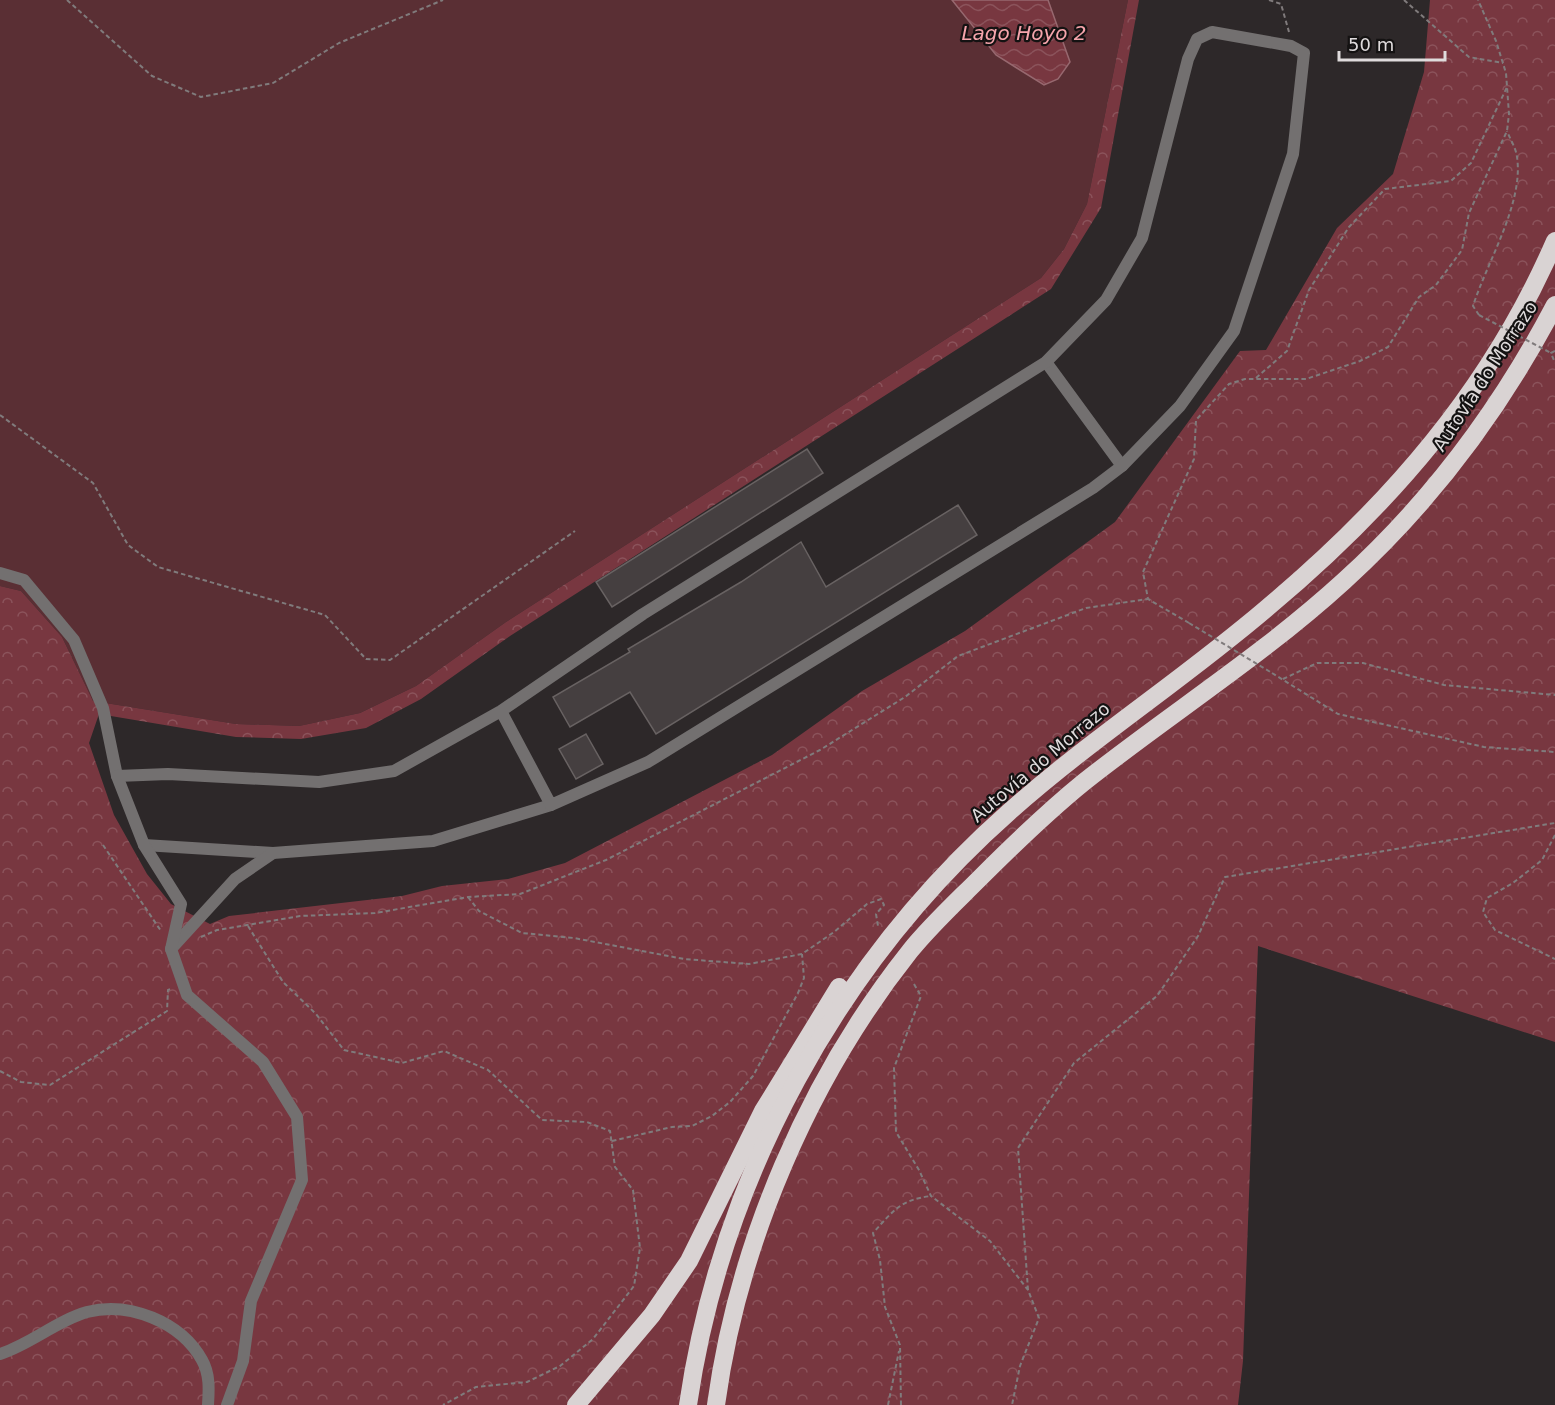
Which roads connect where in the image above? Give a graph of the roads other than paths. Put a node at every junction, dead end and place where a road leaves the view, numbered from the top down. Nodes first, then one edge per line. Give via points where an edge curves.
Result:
1 (1555, 241) edge
2 (1555, 305) edge
3 (1046, 362) junction
4 (1122, 466) junction
5 (0, 573) edge
6 (501, 711) junction
7 (117, 776) junction
8 (551, 805) junction
9 (144, 845) junction
10 (273, 853) junction
11 (880, 936) junction
12 (172, 945) junction
13 (0, 1354) edge
14 (208, 1405) edge
15 (227, 1405) edge
16 (576, 1405) edge
17 (688, 1405) edge
18 (716, 1405) edge

1 - 11 highway, Autovía do Morrazo via 1509,331 1463,406 1368,517 1266,610 1008,813
2 - 18 highway, Autovía do Morrazo via 1511,382 1448,472 1398,528 1334,590 1031,828 911,949 868,1009 800,1131 763,1218 740,1292
3 - 4 street
3 - 4 street via 1106,300 1142,238 1188,59 1197,39 1212,32 1291,46 1304,53 1293,154 1234,330 1180,406
3 - 6 street via 643,614
4 - 8 street via 1093,488 648,762
5 - 7 street via 24,580 74,640 103,708
6 - 7 street via 394,771 319,782 168,774
6 - 8 street
7 - 9 street
8 - 10 street via 433,841
9 - 10 street
9 - 12 street via 181,904
10 - 12 street via 235,879
11 - 16 highway via 824,1008 794,1057 689,1262 652,1315
11 - 17 highway, Autovía do Morrazo via 805,1063 750,1180 728,1238 705,1319
12 - 15 street via 188,995 263,1062 297,1117 302,1180 251,1301 243,1361
13 - 14 street via 86,1313 101,1310 138,1314 168,1325 191,1345 207,1373

